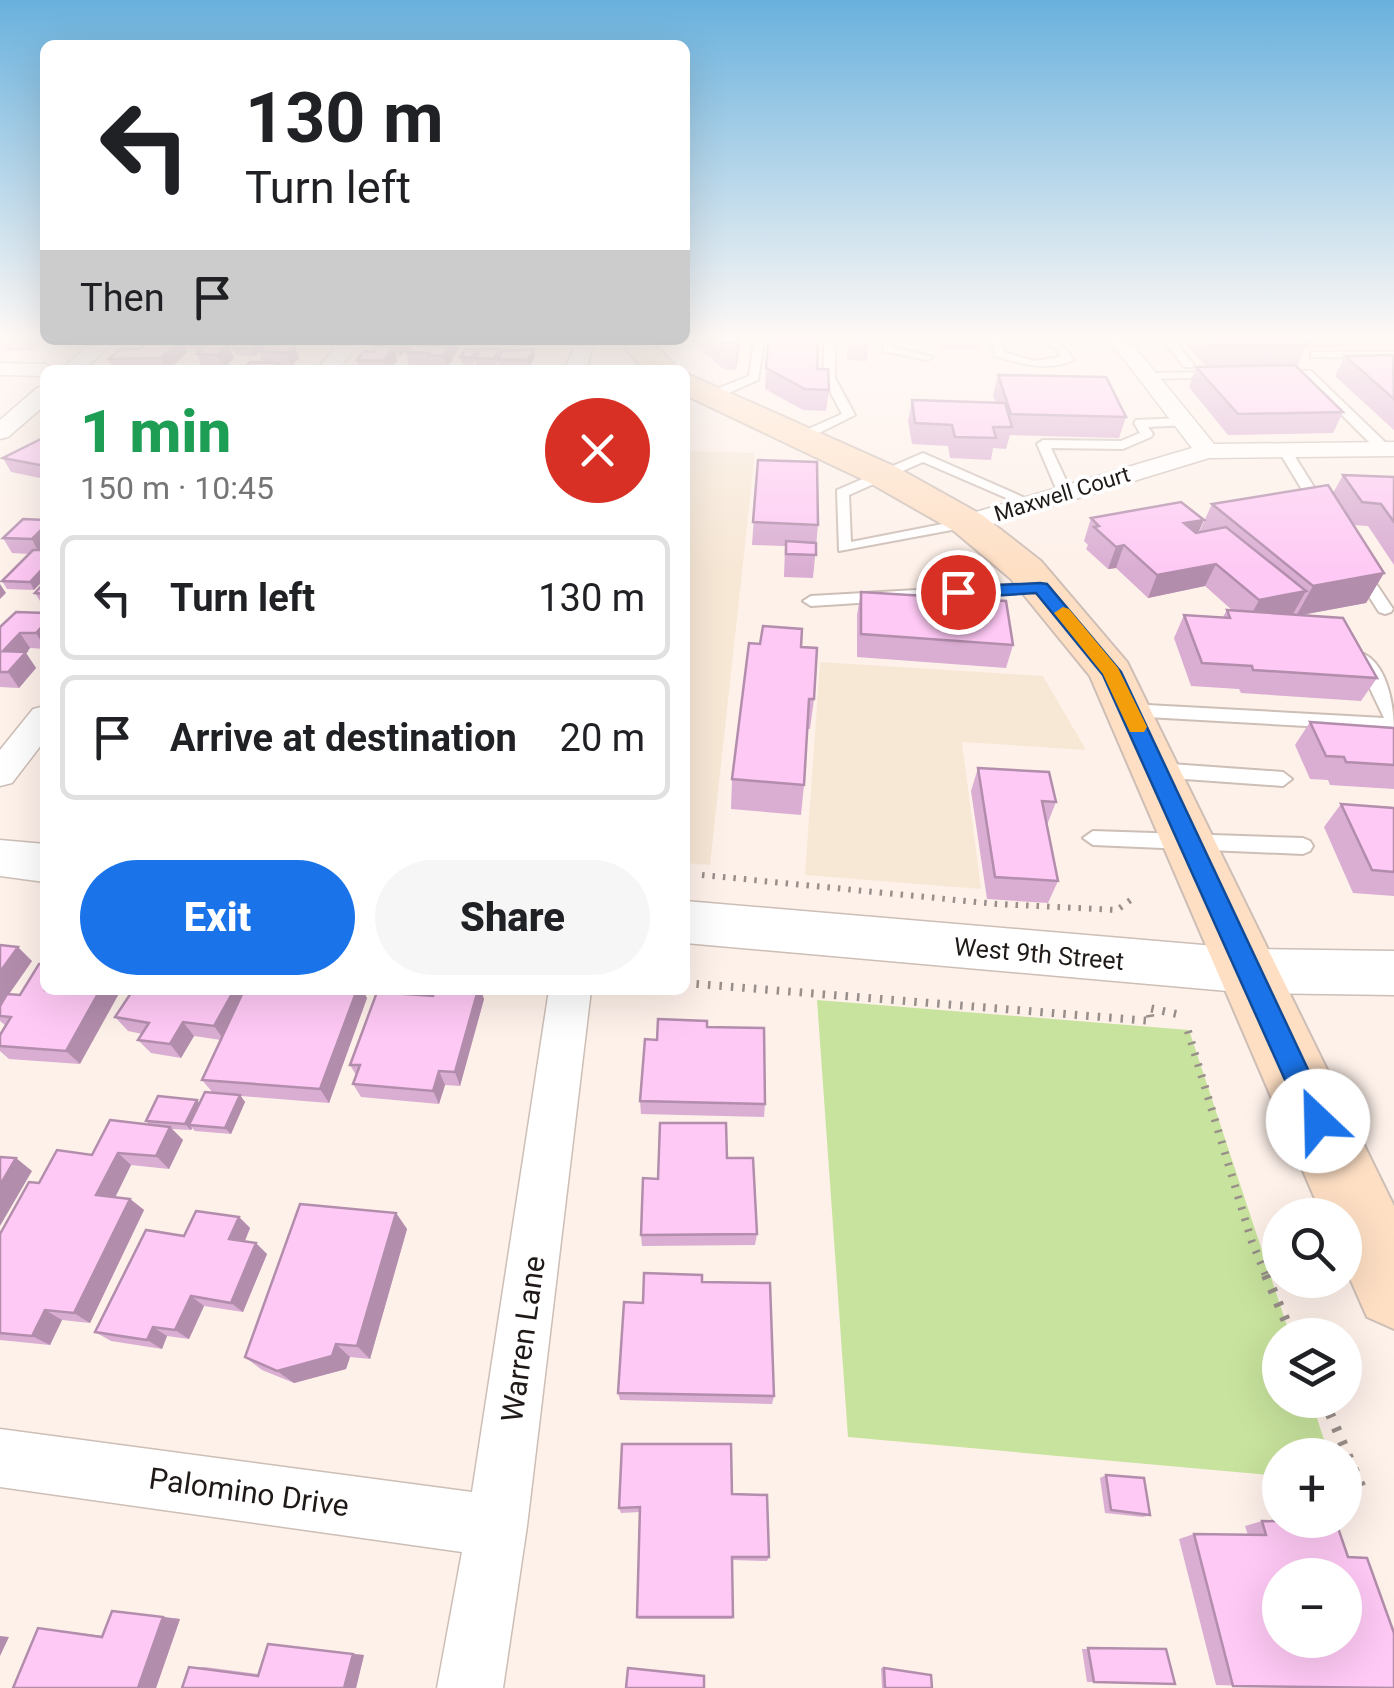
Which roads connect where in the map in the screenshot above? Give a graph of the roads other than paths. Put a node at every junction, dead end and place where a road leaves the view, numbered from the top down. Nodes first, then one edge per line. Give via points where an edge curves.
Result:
1 (20, 415) edge
2 (750, 415) edge
3 (849, 415) edge
4 (1178, 415) edge
5 (1351, 415) edge
6 (1183, 422) junction
7 (0, 432) edge
8 (798, 438) junction
9 (1284, 450) junction
10 (1389, 450) edge
11 (1207, 451) junction
12 (882, 475) junction
13 (1065, 494) junction
14 (1032, 504) junction
15 (1328, 519) edge
16 (968, 523) junction
17 (1347, 549) edge
18 (1040, 588) junction
19 (810, 601) dead end
20 (1385, 609) edge
21 (1354, 640) edge
22 (1129, 710) junction
23 (1394, 722) edge
24 (40, 723) edge
25 (1157, 770) junction
26 (0, 774) edge
27 (1283, 778) dead end
28 (1094, 838) dead end
29 (1190, 842) junction
30 (1303, 846) dead end
31 (0, 858) edge
32 (40, 862) edge
33 (693, 899) edge
34 (1250, 970) junction
35 (1394, 974) edge
36 (569, 995) edge
37 (1394, 1290) edge
38 (0, 1458) edge
39 (497, 1526) junction
40 (470, 1688) edge

1 - 7 street
2 - 8 main road
3 - 8 lane
4 - 6 street
5 - 10 lane
6 - 11 street
6 - 13 lane via 1140,423 1147,434 1123,445 1043,444
8 - 12 main road
9 - 10 street, Maxwell Court
9 - 11 street, Maxwell Court
9 - 15 lane
11 - 13 street, Maxwell Court
12 - 14 lane via 923,457
12 - 16 main road
12 - 16 lane via 842,493 844,548
13 - 14 street, Maxwell Court
14 - 16 street, Maxwell Court
16 - 18 main road
17 - 20 lane
18 - 19 lane
18 - 22 main road via 1112,672
21 - 23 lane
22 - 23 lane
22 - 25 main road
24 - 26 street
25 - 27 lane
25 - 29 main road
28 - 29 lane
29 - 30 lane
29 - 34 main road
31 - 32 street
33 - 34 street, West 9th Street
34 - 35 street, West 9th Street
34 - 37 main road
36 - 39 street, Warren Lane
38 - 39 street, Palomino Drive
39 - 40 street, Warren Lane

